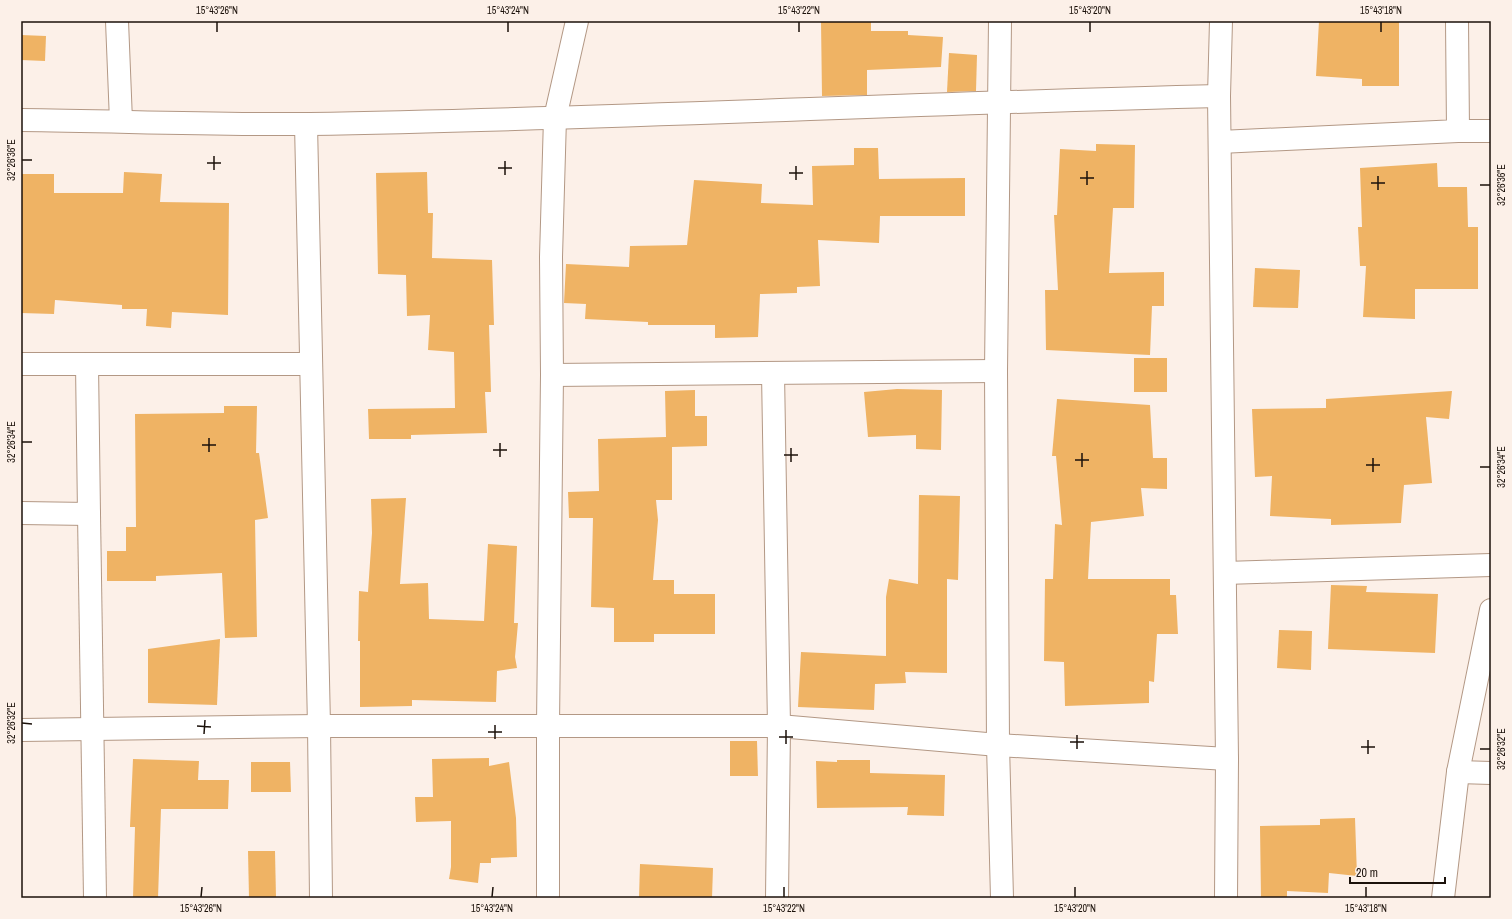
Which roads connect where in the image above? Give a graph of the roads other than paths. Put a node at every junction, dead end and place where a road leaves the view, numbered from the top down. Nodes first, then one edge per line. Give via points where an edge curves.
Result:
1 (117, 21) edge
2 (577, 21) edge
3 (1000, 21) edge
4 (1221, 21) edge
5 (1456, 21) edge
6 (1219, 96) junction
7 (1000, 101) junction
8 (555, 118) junction
9 (21, 120) edge
10 (121, 121) junction
11 (306, 124) junction
12 (1458, 131) junction
13 (1491, 131) edge
14 (1220, 142) junction
15 (21, 364) edge
16 (86, 364) junction
17 (311, 364) junction
18 (996, 371) junction
19 (773, 373) junction
20 (552, 375) junction
21 (21, 513) edge
22 (89, 514) junction
23 (1491, 565) edge
24 (1225, 573) junction
25 (1491, 610) edge
26 (548, 725) junction
27 (319, 726) junction
28 (779, 726) junction
29 (93, 729) junction
30 (21, 730) edge
31 (998, 745) junction
32 (1227, 759) junction
33 (1458, 772) junction
34 (1491, 773) edge
35 (95, 898) edge
36 (321, 898) edge
37 (548, 898) edge
38 (777, 898) edge
39 (1002, 898) edge
40 (1226, 898) edge
41 (1443, 898) edge

1 - 10 street
2 - 8 street
3 - 7 street
4 - 6 street
5 - 12 street
6 - 7 street
6 - 14 street
7 - 8 street
7 - 18 street
8 - 11 street
8 - 20 street via 551,257
9 - 10 street
10 - 11 street
11 - 17 street
12 - 13 street
12 - 14 street
14 - 24 street
15 - 16 street
16 - 17 street
16 - 22 street
17 - 27 street
18 - 19 street
18 - 31 street
19 - 20 street
19 - 28 street
20 - 26 street
21 - 22 street
22 - 29 street
23 - 24 street
24 - 32 street
25 - 33 street
26 - 27 street
26 - 28 street
26 - 37 street
27 - 29 street
27 - 36 street
28 - 31 street
28 - 38 street
29 - 30 street
29 - 35 street
31 - 32 street
31 - 39 street
32 - 40 street
33 - 34 street
33 - 41 street

